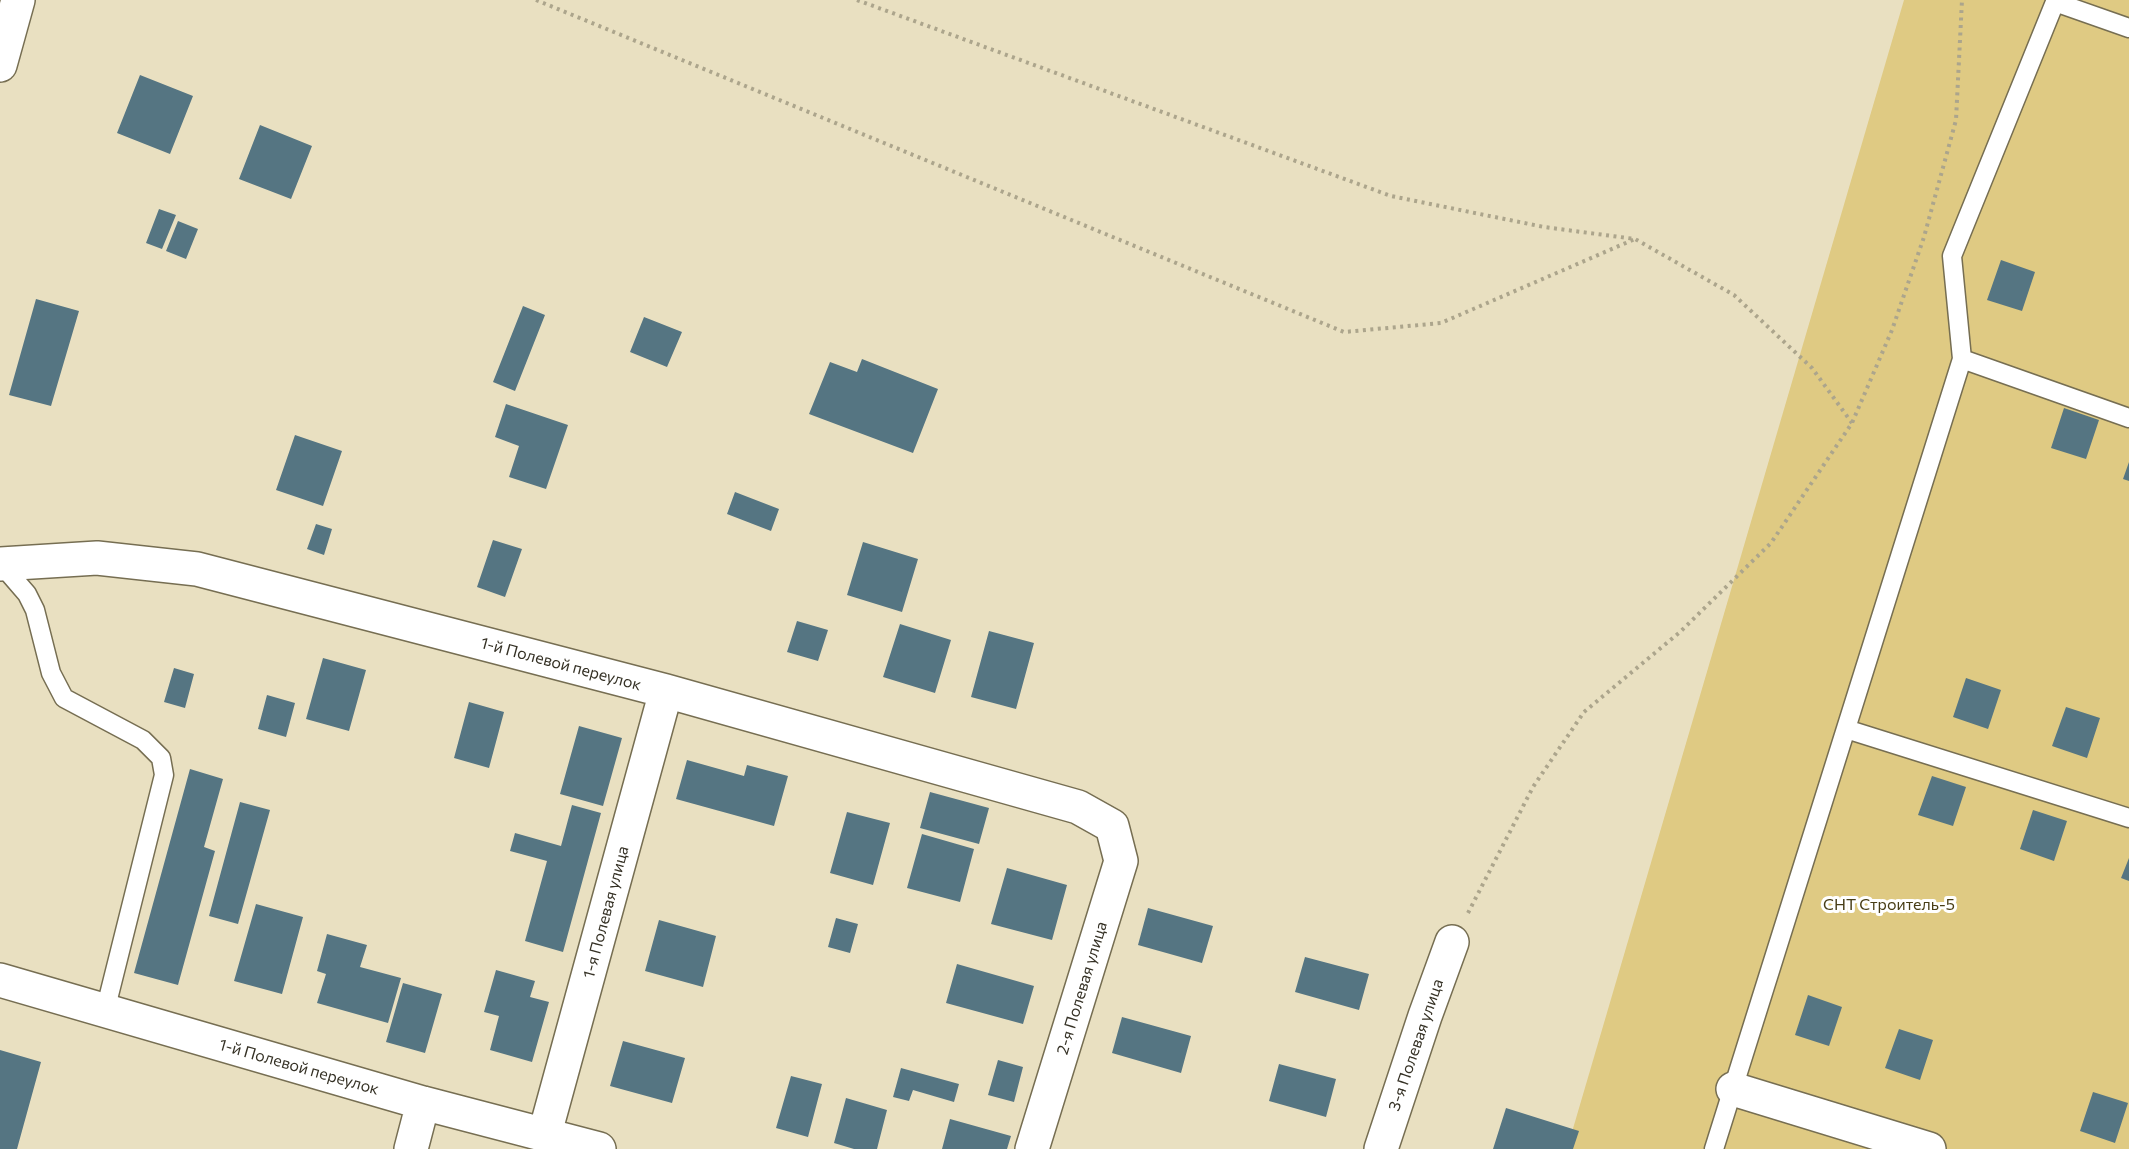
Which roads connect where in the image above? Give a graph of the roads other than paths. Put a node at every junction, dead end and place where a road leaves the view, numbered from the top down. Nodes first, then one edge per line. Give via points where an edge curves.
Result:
1 (18, 0) edge
2 (2129, 28) edge
3 (0, 65) edge
4 (1962, 359) junction
5 (2129, 418) edge
6 (1, 564) edge
7 (666, 691) junction
8 (1846, 729) junction
9 (2129, 818) edge
10 (1112, 826) joint
11 (1452, 942) road end
12 (0, 980) edge
13 (105, 1011) junction
14 (1733, 1089) junction
15 (423, 1104) junction
16 (545, 1133) junction
17 (411, 1149) edge
18 (599, 1149) edge
19 (1032, 1149) edge
20 (1381, 1149) edge
21 (1714, 1149) edge
22 (1929, 1149) edge

1 - 3 street
2 - 4 lane via 2055,2 1952,256
4 - 5 lane
4 - 8 lane
6 - 7 street, 1-й Полевой переулок via 97,558 197,569
6 - 13 lane via 27,594 35,610 51,673 64,698 143,740 160,758 164,775
7 - 10 street, 1-й Полевой переулок via 1078,807
7 - 16 street, 1-я Полевая улица
8 - 9 lane
8 - 14 lane
10 - 19 street, 2-я Полевая улица via 1121,861
11 - 20 street, 3-я Полевая улица
12 - 13 street, 1-й Полевой переулок
13 - 15 street, 1-й Полевой переулок
14 - 21 lane
14 - 22 street
15 - 16 street, 1-й Полевой переулок
15 - 17 street
16 - 18 street, 1-й Полевой переулок

